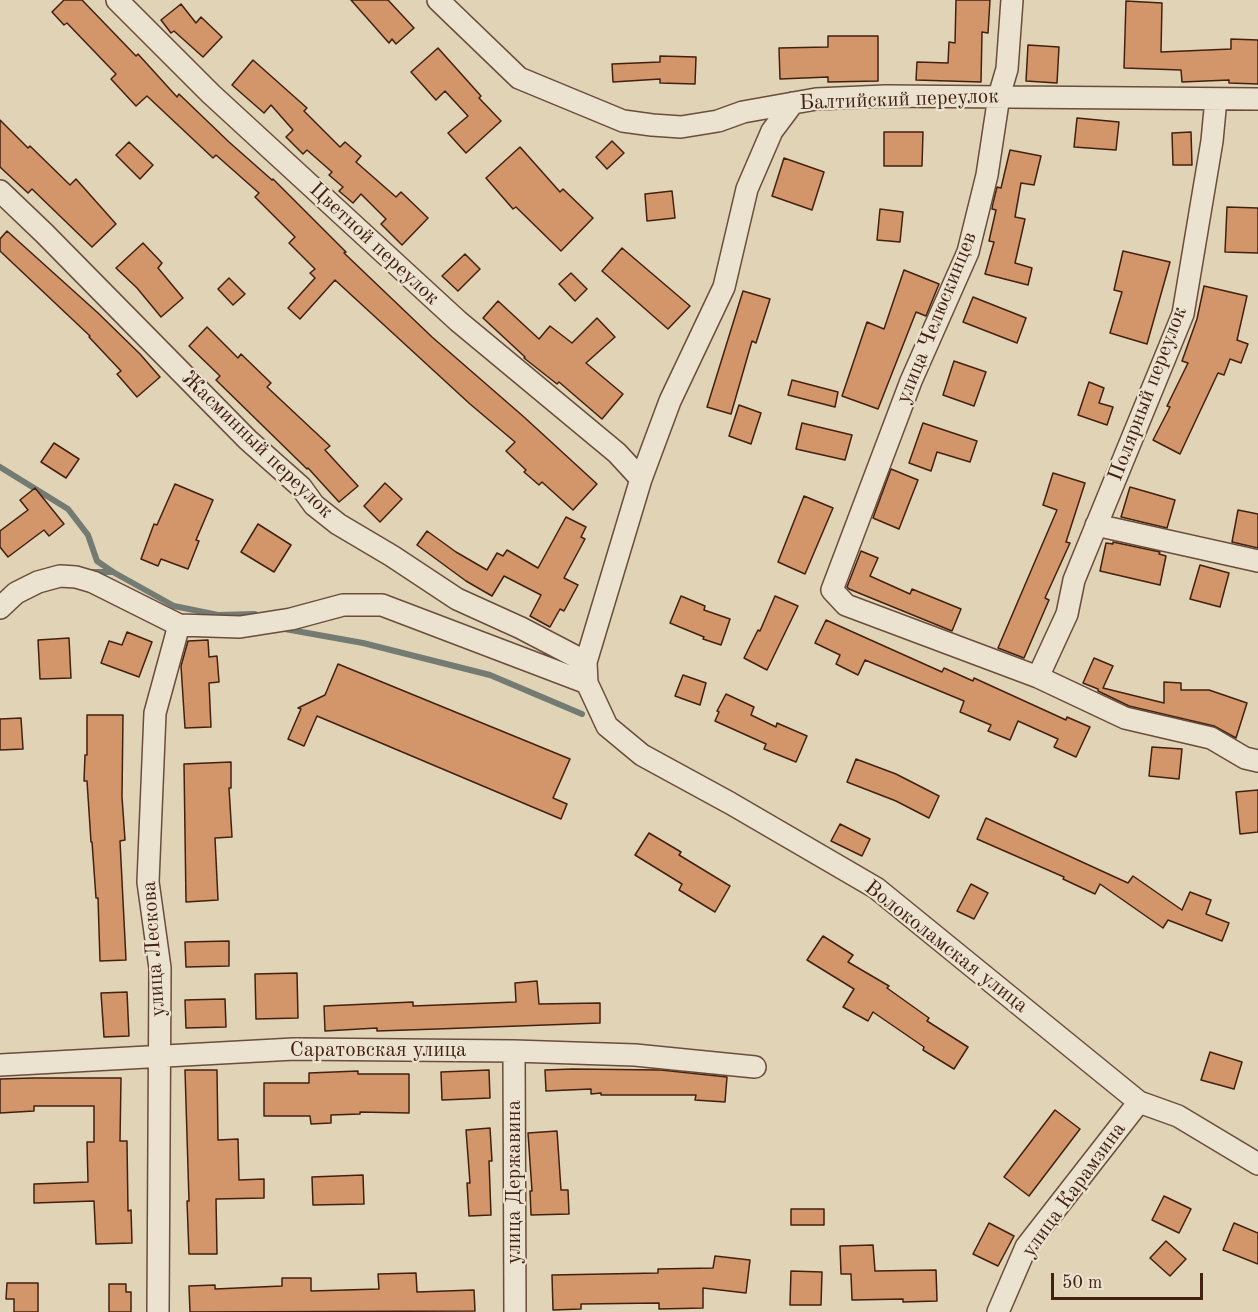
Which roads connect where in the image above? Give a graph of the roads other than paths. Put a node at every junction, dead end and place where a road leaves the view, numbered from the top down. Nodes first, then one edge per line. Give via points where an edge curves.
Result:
1 (117, 0) edge
2 (438, 0) edge
3 (1012, 0) edge
4 (999, 96) junction
5 (1216, 99) junction
6 (1258, 99) edge
7 (794, 103) junction
8 (0, 191) edge
9 (641, 479) junction
10 (1096, 525) junction
11 (1258, 561) edge
12 (0, 608) edge
13 (179, 625) junction
14 (586, 673) junction
15 (1038, 676) junction
16 (1258, 760) edge
17 (514, 1051) junction
18 (160, 1057) junction
19 (0, 1065) edge
20 (755, 1067) dead end
21 (1139, 1102) junction
22 (1258, 1164) edge
23 (994, 1310) edge
24 (158, 1312) edge
25 (515, 1312) edge

1 - 9 street, Цветной переулок via 211,94 458,321 617,453
2 - 7 street, Балтийский переулок via 519,78 623,121 681,126
3 - 4 street, улица Челюскинцев via 1007,69
4 - 5 street, Балтийский переулок
4 - 7 street, Балтийский переулок via 885,96
4 - 15 street, улица Челюскинцев via 987,175 968,252 911,381 832,590 846,605
5 - 6 street, Балтийский переулок
5 - 10 street, Полярный переулок via 1183,314
7 - 9 street via 772,132 747,189 723,287 670,401
8 - 14 street, Жасминный переулок via 248,440 302,488 314,505 457,599 521,628
9 - 14 street
10 - 11 street
10 - 15 street, Полярный переулок via 1074,580 1067,614
12 - 13 street via 16,593 38,582 60,576 76,577
13 - 14 street via 240,627 343,605 382,605
13 - 18 street, улица Лескова via 155,713 148,882 160,968
14 - 21 street, Волоколамская улица via 607,726 642,755 876,888
15 - 16 street via 1125,718 1211,738 1245,758
17 - 18 street, Саратовская улица via 294,1049
17 - 20 street, Саратовская улица via 635,1055
17 - 25 street, улица Державина
18 - 19 street, Саратовская улица
18 - 24 street, улица Лескова
21 - 22 street, Волоколамская улица via 1178,1116
21 - 23 street, улица Карамзина via 1026,1247

